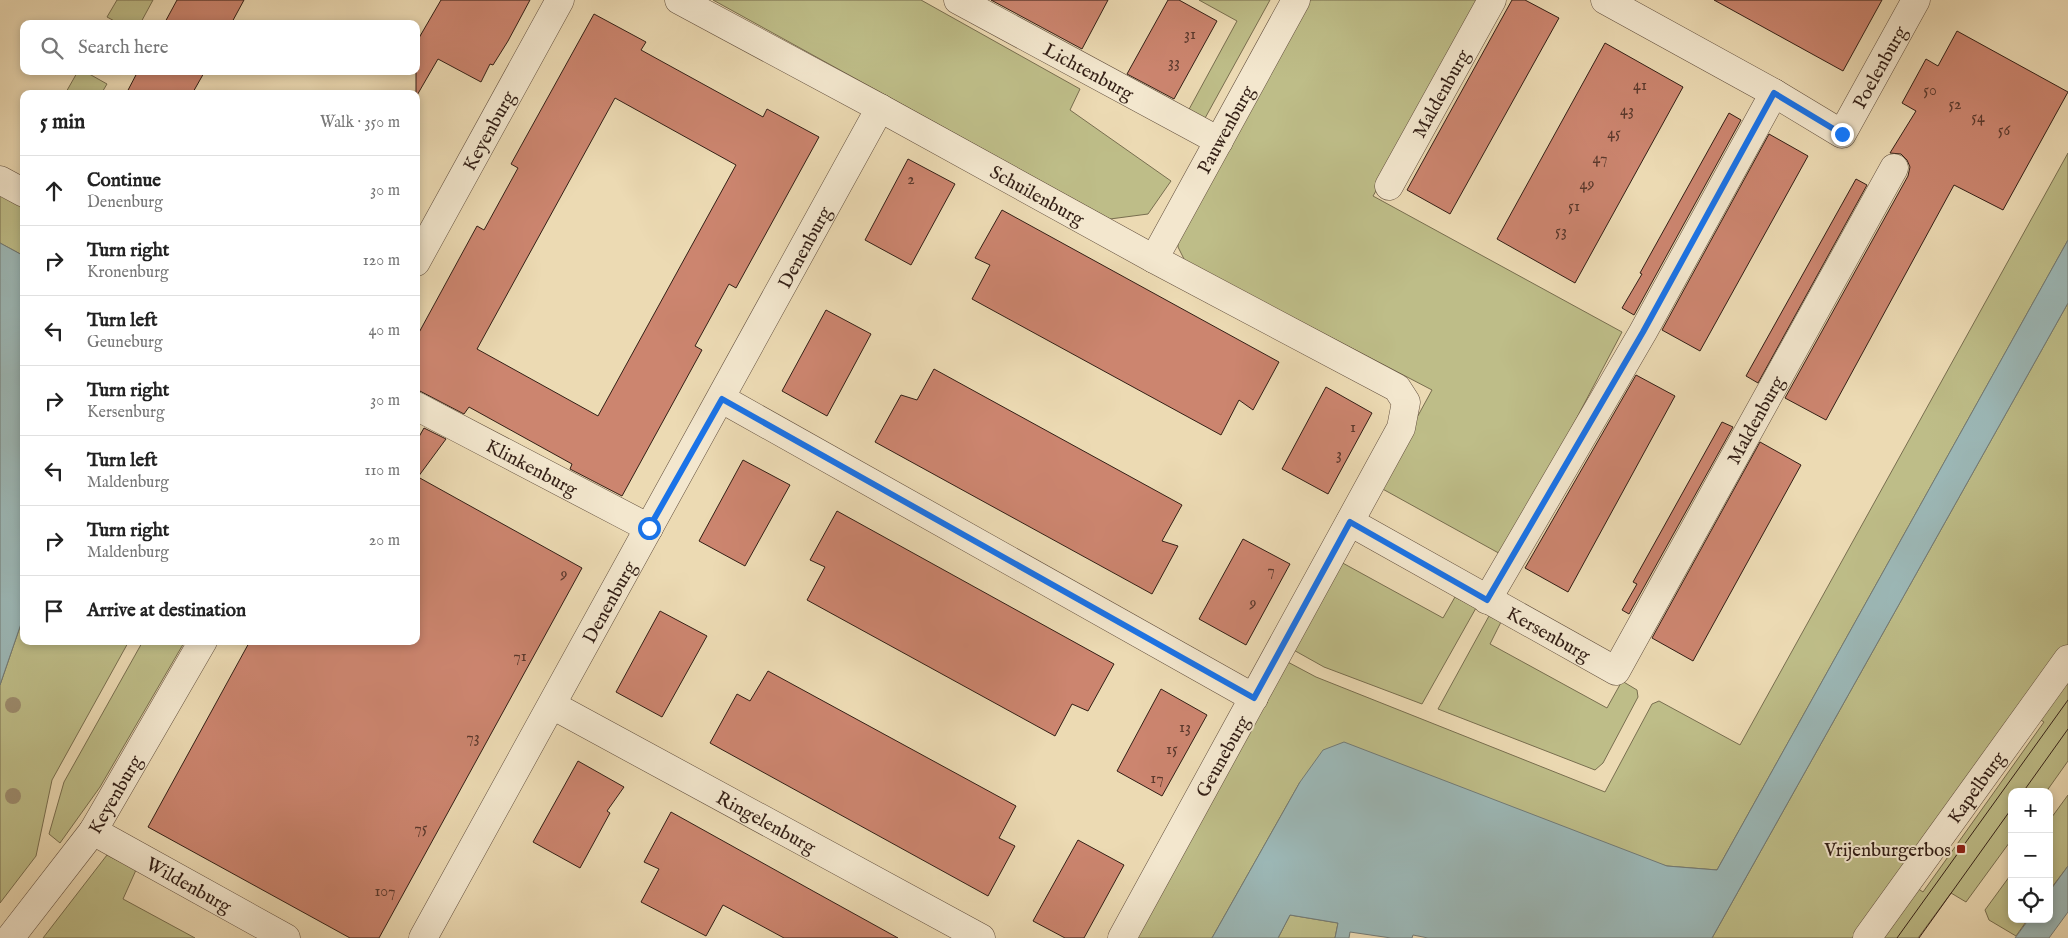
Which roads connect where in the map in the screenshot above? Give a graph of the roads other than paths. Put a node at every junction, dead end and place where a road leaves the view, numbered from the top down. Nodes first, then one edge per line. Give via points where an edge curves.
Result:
1 (560, 0) edge
2 (679, 0) edge
3 (958, 0) edge
4 (1296, 0) edge
5 (1492, 0) edge
6 (1605, 0) edge
7 (1916, 0) edge
8 (1774, 93) junction
9 (880, 108) junction
10 (1219, 141) junction
11 (1894, 168) dead end
12 (0, 180) edge
13 (1389, 186) dead end
14 (20, 191) edge
15 (420, 255) edge
16 (1154, 259) junction
17 (1397, 388) joint
18 (722, 399) junction
19 (420, 408) edge
20 (1350, 522) junction
21 (649, 528) junction
22 (1487, 600) junction
23 (201, 645) edge
24 (2068, 659) edge
25 (1616, 671) joint
26 (1254, 698) junction
27 (552, 705) junction
28 (93, 831) junction
29 (10, 938) edge
30 (286, 938) edge
31 (423, 938) edge
32 (981, 938) edge
33 (1122, 938) edge
34 (1867, 938) edge

1 - 15 street, Keyenburg
2 - 9 street, Schuilenburg
3 - 10 street, Lichtenburg
4 - 10 street, Pauwenburg
5 - 13 street, Maldenburg
6 - 8 street
7 - 8 street, Poelenburg via 1842,134
8 - 22 street via 1643,332
9 - 16 street, Schuilenburg
9 - 18 street, Denenburg
10 - 16 street, Pauwenburg
11 - 25 street, Maldenburg
12 - 14 street
16 - 17 street, Schuilenburg
17 - 20 street, Geuneburg via 1406,402 1401,428
18 - 21 street, Denenburg
18 - 26 street
19 - 21 street, Klinkenburg
20 - 22 street, Kersenburg
20 - 26 street, Geuneburg
21 - 27 street, Denenburg
22 - 25 street, Kersenburg
23 - 28 street, Keyenburg
24 - 34 street, Kapelburg
26 - 33 street, Geuneburg
27 - 31 street, Denenburg
27 - 32 street, Ringelenburg
28 - 29 street, Keyenburg
28 - 30 street, Wildenburg

